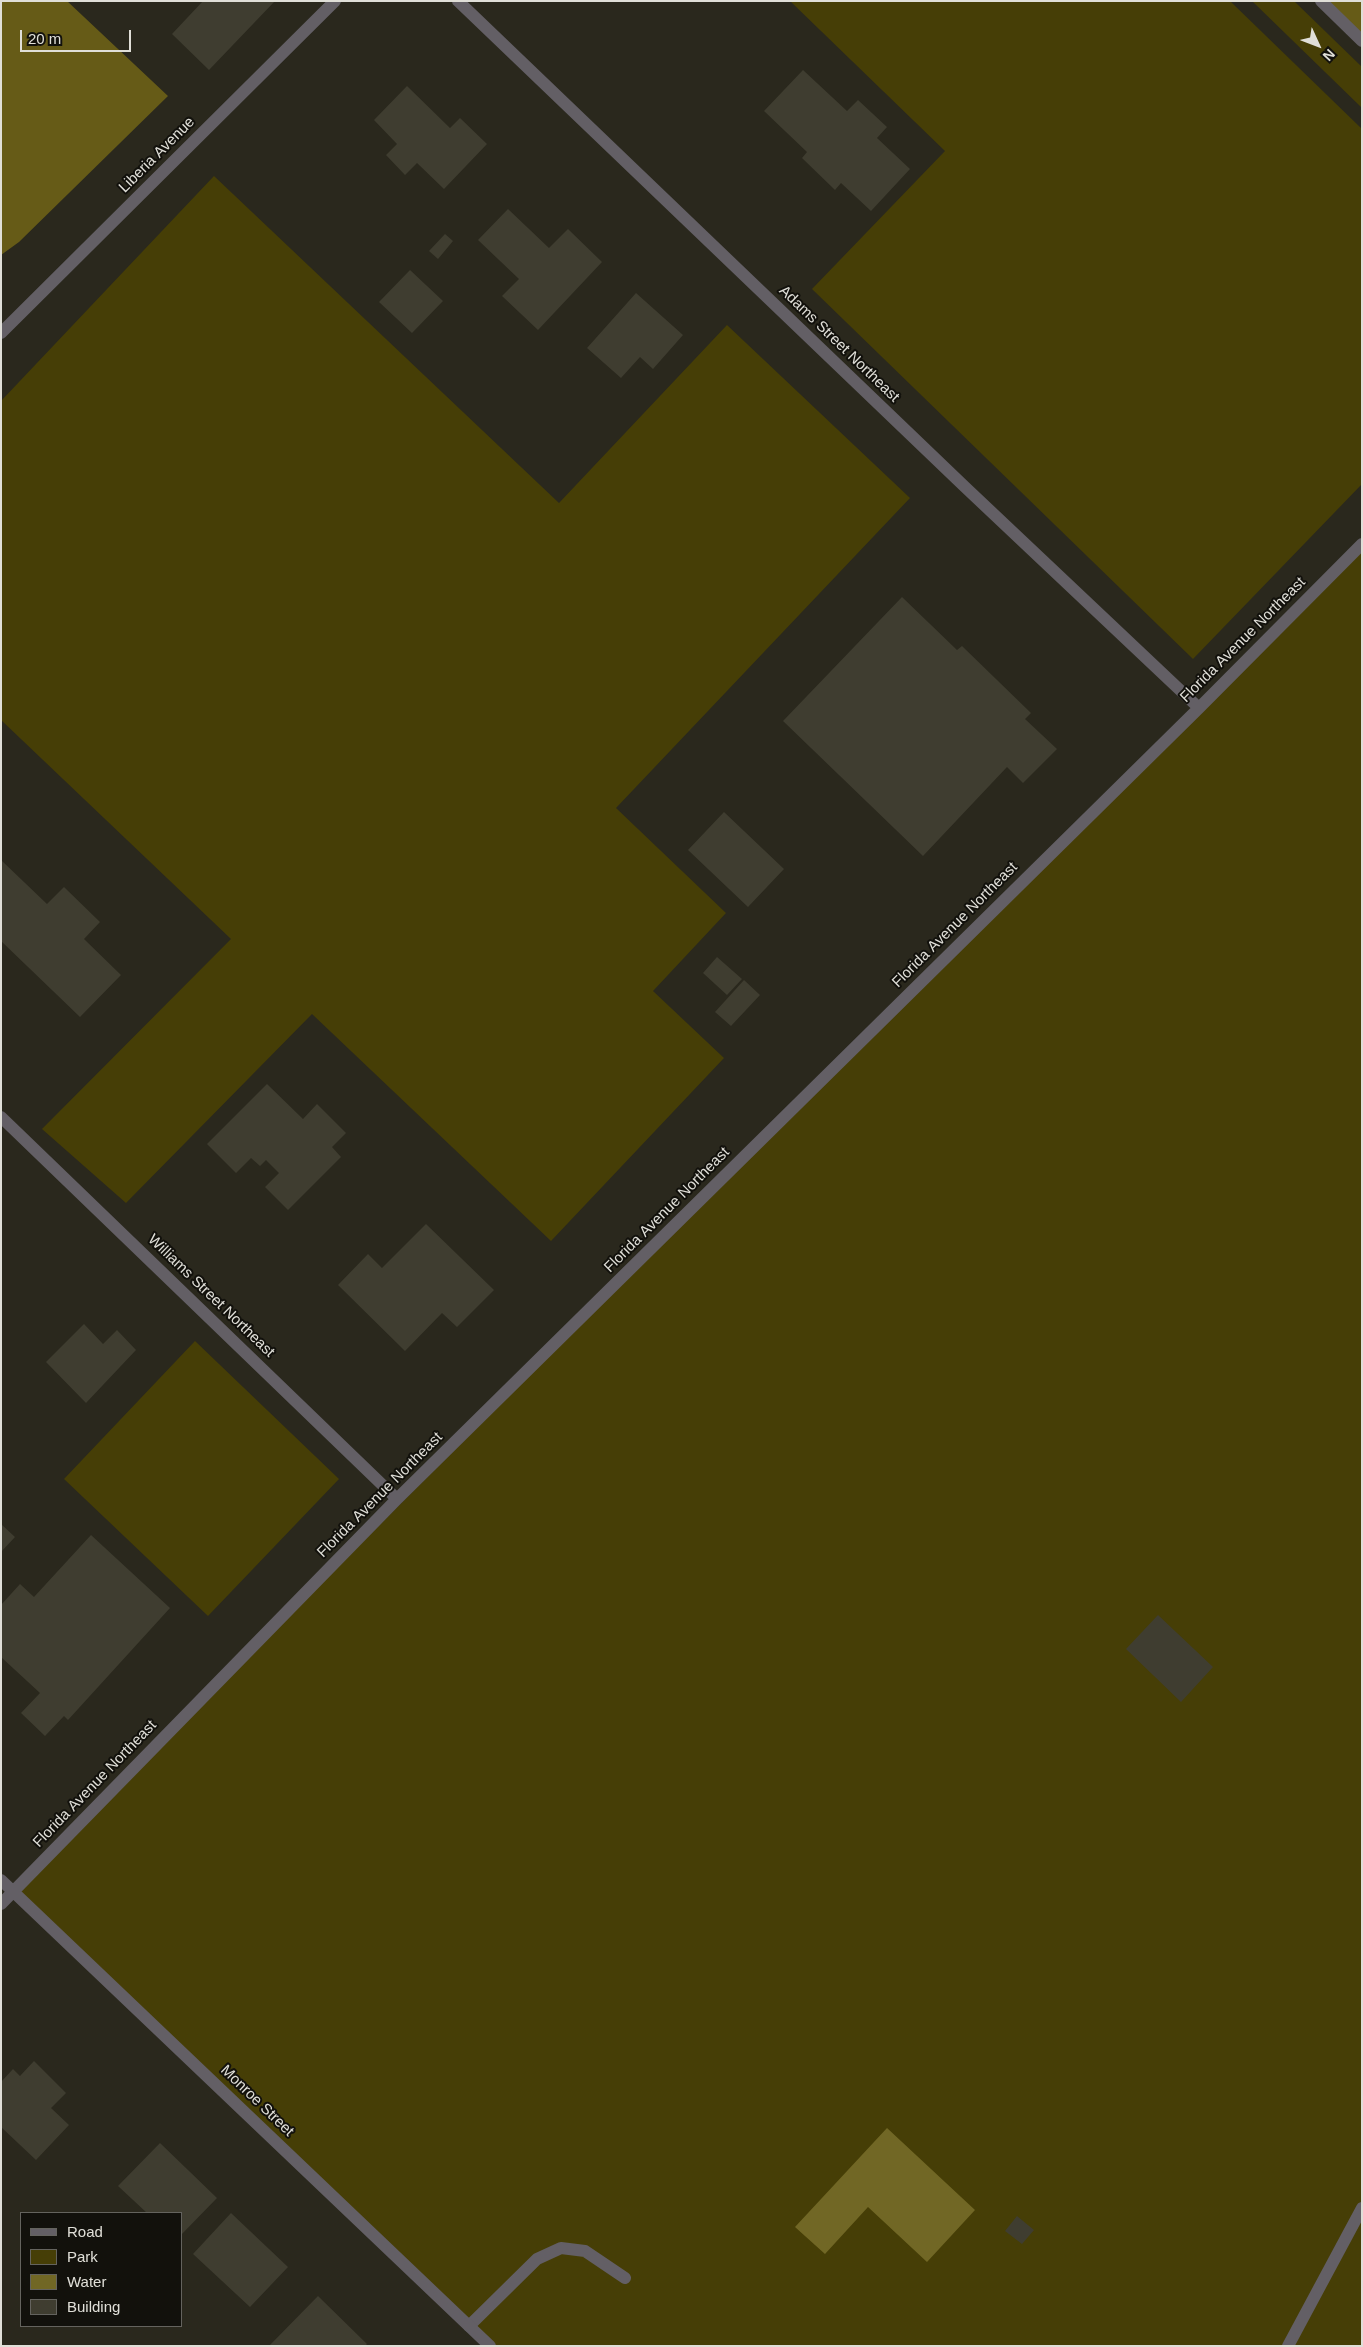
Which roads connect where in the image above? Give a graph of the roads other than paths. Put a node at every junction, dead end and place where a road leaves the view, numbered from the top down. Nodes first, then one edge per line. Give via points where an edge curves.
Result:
1 (335, 1) edge
2 (458, 1) edge
3 (1321, 1) edge
4 (1362, 41) edge
5 (1, 333) edge
6 (1362, 544) edge
7 (1199, 708) junction
8 (1, 1117) edge
9 (397, 1499) junction
10 (1, 1880) edge
11 (13, 1891) junction
12 (1, 1904) edge
13 (1362, 2208) edge
14 (625, 2278) dead end
15 (469, 2326) junction
16 (490, 2346) edge
17 (1288, 2346) edge

1 - 5 street, Liberia Avenue
2 - 7 street, Adams Street Northeast
3 - 4 street
6 - 7 street, Florida Avenue Northeast
7 - 9 street, Florida Avenue Northeast
8 - 9 street, Williams Street Northeast
9 - 11 street, Florida Avenue Northeast
10 - 11 street, Monroe Street
11 - 12 street, Florida Avenue Northeast
11 - 15 street, Monroe Street
13 - 17 street
14 - 15 street via 585,2251 561,2248 537,2259
15 - 16 street, Monroe Street

